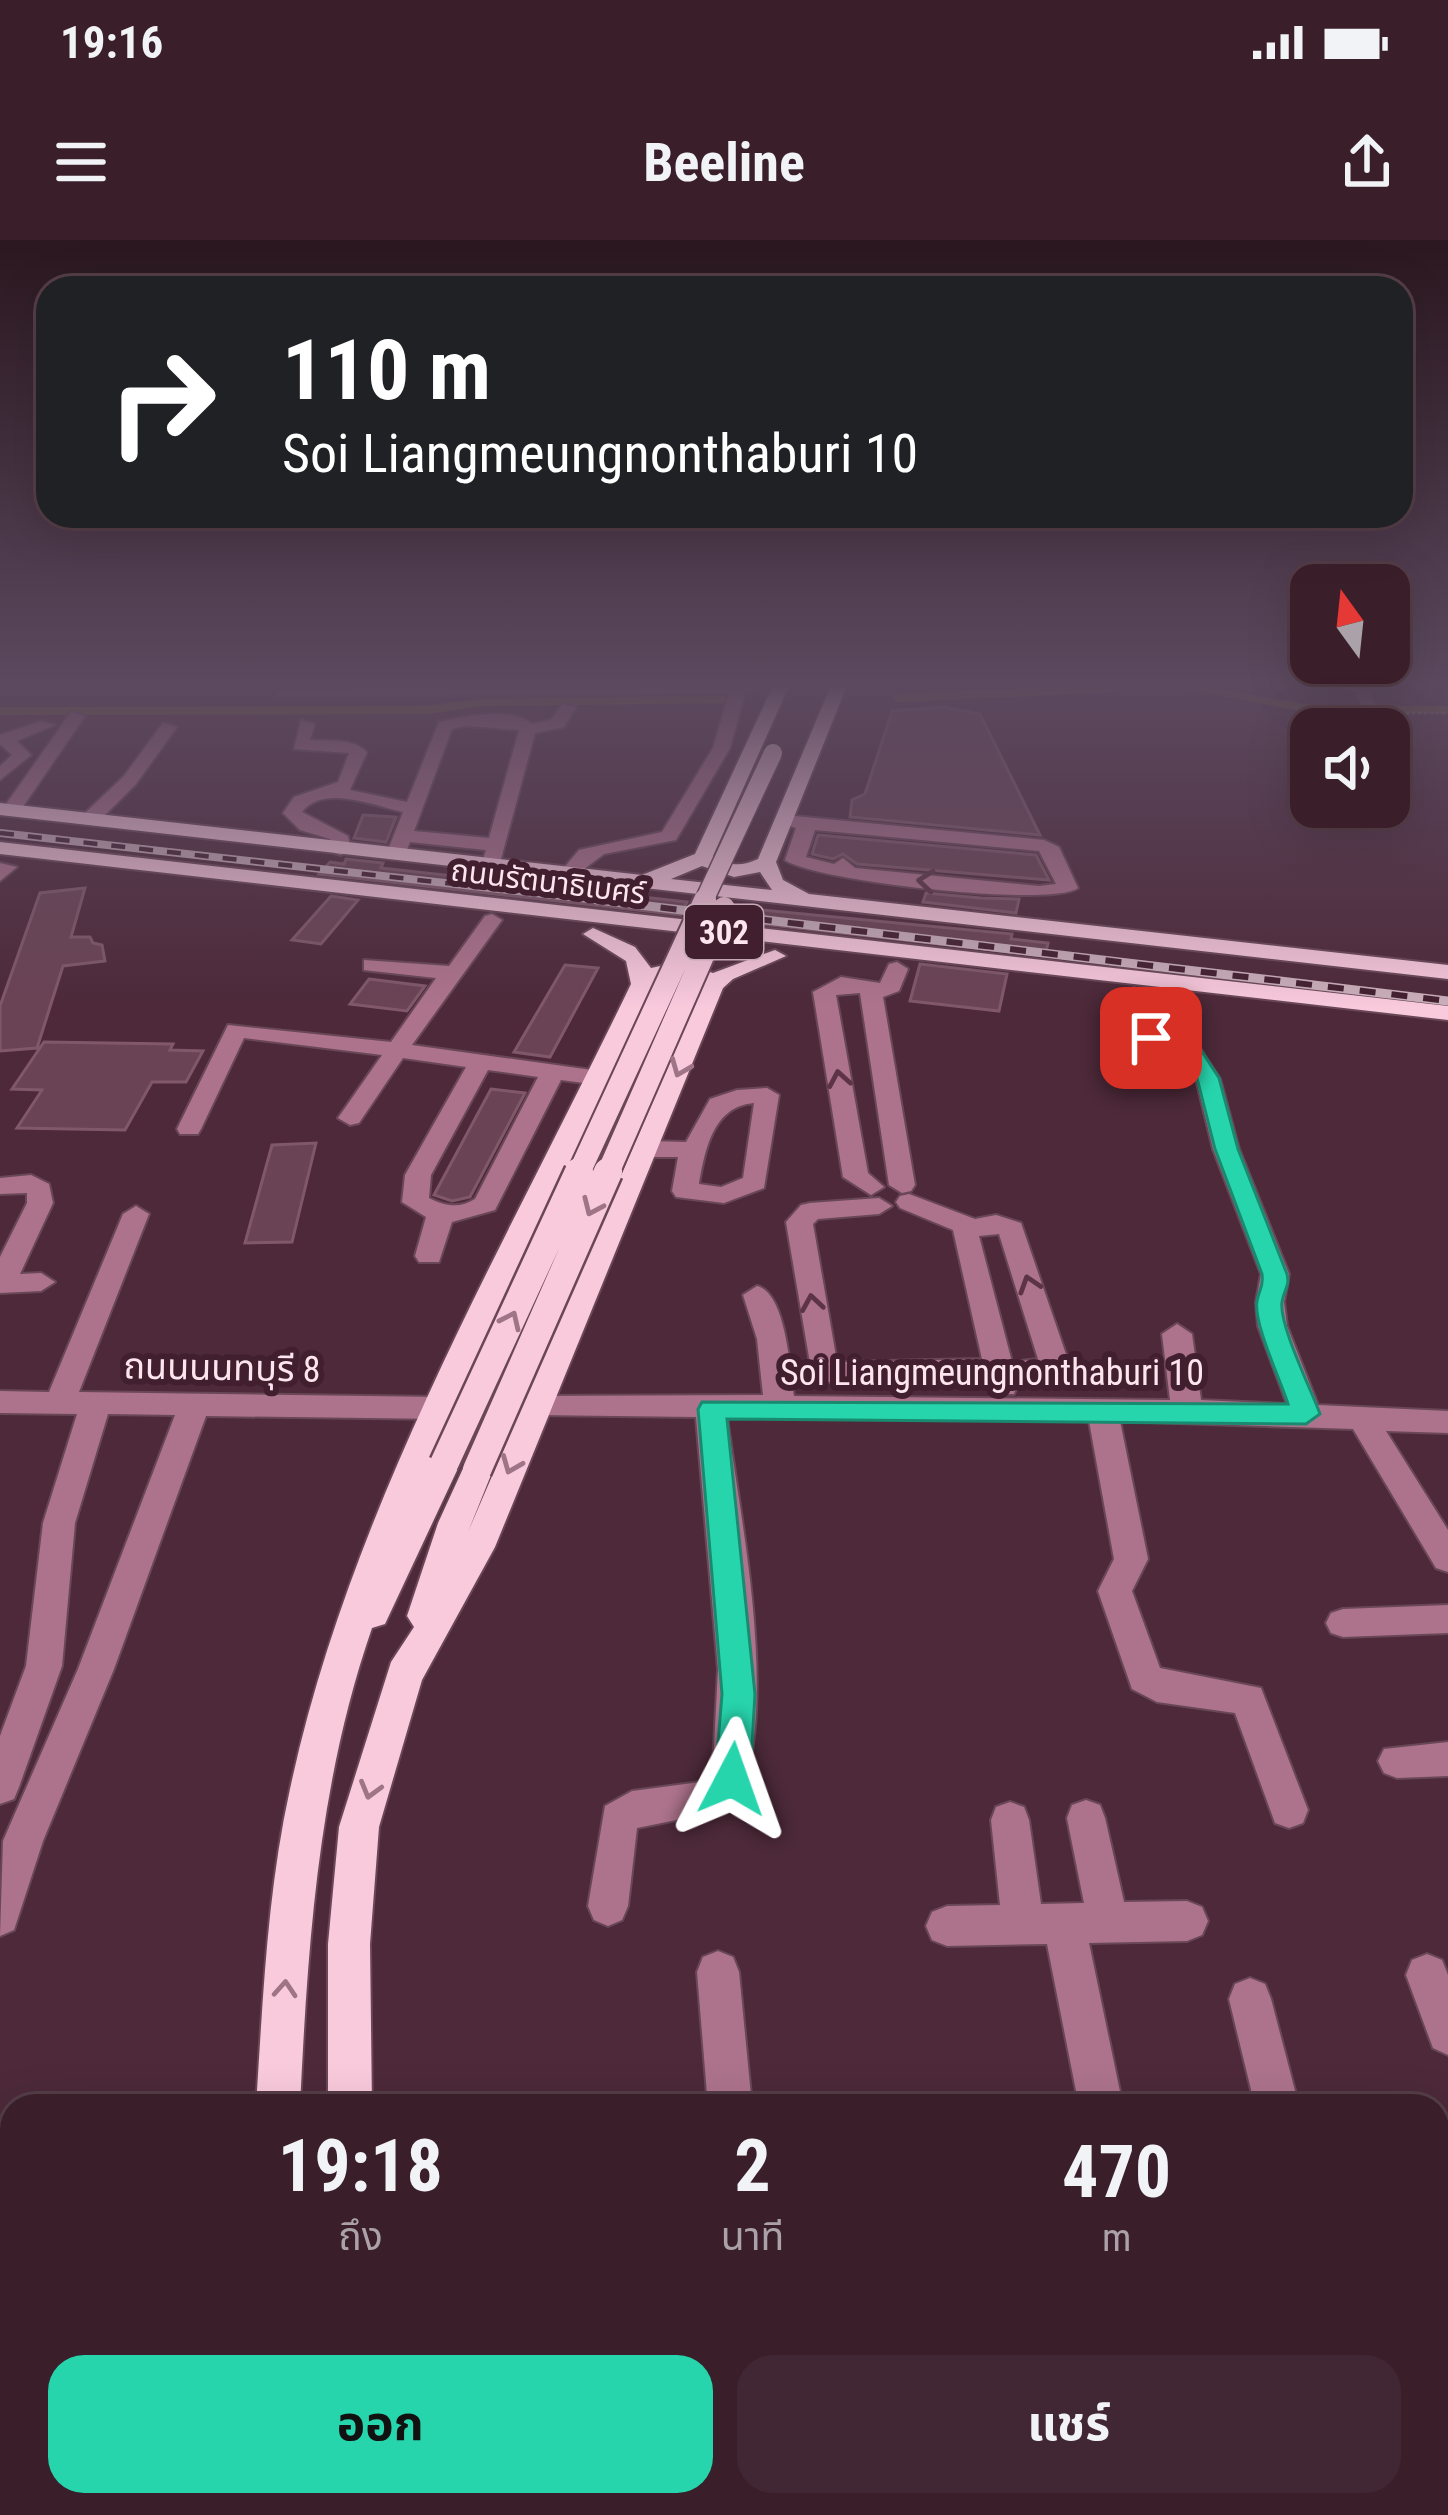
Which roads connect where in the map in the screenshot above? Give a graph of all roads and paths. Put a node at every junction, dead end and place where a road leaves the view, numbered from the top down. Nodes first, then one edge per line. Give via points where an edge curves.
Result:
1 (120, 794) edge
2 (326, 794) edge
3 (345, 794) edge
4 (421, 794) edge
5 (511, 794) edge
6 (694, 794) edge
7 (732, 794) edge
8 (764, 794) edge
9 (795, 794) edge
10 (416, 808) junction
11 (3, 815) edge
12 (784, 821) junction
13 (807, 824) junction
14 (98, 825) junction
15 (128, 839) junction
16 (497, 845) junction
17 (400, 846) junction
18 (341, 849) junction
19 (703, 858) junction
20 (1, 862) edge
21 (766, 862) junction
22 (491, 866) junction
23 (567, 875) junction
24 (609, 880) junction
25 (239, 889) junction
26 (1039, 892) junction
27 (822, 904) junction
28 (492, 920) junction
29 (1032, 927) junction
30 (593, 934) junction
31 (775, 956) junction
32 (372, 964) dead end
33 (460, 966) dead end
34 (896, 969) junction
35 (1448, 972) edge
36 (642, 984) junction
37 (712, 986) junction
38 (1448, 986) edge
39 (870, 988) junction
40 (1134, 995) junction
41 (1448, 1012) edge
42 (1448, 1029) edge
43 (397, 1050) junction
44 (480, 1062) junction
45 (553, 1071) junction
46 (599, 1078) junction
47 (350, 1118) dead end
48 (189, 1130) dead end
49 (648, 1149) junction
50 (692, 1150) dead end
51 (0, 1186) edge
52 (906, 1193) junction
53 (875, 1196) junction
54 (441, 1212) junction
55 (136, 1214) dead end
56 (973, 1228) junction
57 (429, 1256) dead end
58 (41, 1282) dead end
59 (1, 1284) edge
60 (757, 1295) dead end
61 (1177, 1334) dead end
62 (999, 1369) junction
63 (78, 1402) junction
64 (536, 1404) junction
65 (1, 1405) edge
66 (194, 1406) junction
67 (442, 1408) junction
68 (712, 1409) junction
69 (780, 1409) junction
70 (1004, 1411) junction
71 (1187, 1411) junction
72 (1103, 1412) junction
73 (1306, 1414) junction
74 (1362, 1418) junction
75 (1448, 1422) edge
76 (461, 1467) junction
77 (1448, 1559) edge
78 (1448, 1618) edge
79 (1343, 1623) dead end
80 (404, 1678) junction
81 (334, 1689) junction
82 (1448, 1759) edge
83 (1396, 1761) dead end
84 (0, 1787) edge
85 (1289, 1810) dead end
86 (1086, 1818) dead end
87 (1010, 1820) dead end
88 (608, 1906) dead end
89 (0, 1916) edge
90 (1187, 1921) dead end
91 (1108, 1922) junction
92 (1044, 1924) junction
93 (947, 1926) dead end
94 (718, 1972) dead end
95 (1427, 1975) dead end
96 (1250, 1999) dead end
97 (1448, 2032) edge
98 (279, 2094) edge
99 (350, 2094) edge
100 (729, 2094) edge
101 (1097, 2094) edge
102 (1274, 2094) edge

1 - 14 street
2 - 18 street via 300,801 292,813 340,836
3 - 10 street
4 - 10 street
5 - 16 street
6 - 23 street via 669,836 589,852
7 - 19 main road
8 - 76 main road, bridge
9 - 12 main road
10 - 17 street
11 - 14 main road, ถนนรัตนาธิเบศร์
11 - 15 main road, ถนนรัตนาธิเบศร์ / 302
12 - 13 street
12 - 21 main road
26 -> 13 street via 795,860
13 - 26 street via 1044,846 1068,888
14 - 15 main road
14 - 18 main road, ถนนรัตนาธิเบศร์ / 302
15 - 38 main road, ถนนรัตนาธิเบศร์ / 302
16 - 17 street
16 - 22 street
17 - 18 main road, ถนนรัตนาธิเบศร์ / 302
17 - 22 main road, ถนนรัตนาธิเบศร์ / 302
19 - 21 main road via 723,871
19 - 24 main road via 674,872
20 - 25 main road, ถนนรัตนาธิเบศร์ / 302
20 - 25 main road via 56,862
20 - 41 main road, ถนนรัตนาธิเบศร์ / 302
21 - 27 main road via 774,883
22 - 23 main road, ถนนรัตนาธิเบศร์ / 302
23 - 24 main road, ถนนรัตนาธิเบศร์ / 302
24 - 27 main road, ถนนรัตนาธิเบศร์ / 302
25 - 28 main road, ถนนรัตนาธิเบศร์ / 302
26 - 29 street
27 - 29 main road, ถนนรัตนาธิเบศร์ / 302
28 - 30 main road, ถนนรัตนาธิเบศร์ / 302
28 - 33 street
29 - 35 main road, ถนนรัตนาธิเบศร์ / 302
30 - 31 main road, ถนนรัตนาธิเบศร์ / 302
30 - 36 main road via 637,959
31 - 34 main road, ถนนรัตนาธิเบศร์ / 302
31 - 37 main road
32 - 43 street via 451,973
34 - 39 street via 888,991
34 - 40 main road, ถนนรัตนาธิเบศร์ / 302
36 - 37 main road via 672,968 701,973
36 - 46 main road
37 -> 49 main road
39 - 52 street
53 -> 39 street via 856,1177 824,992 841,984
40 - 42 main road, ถนนรัตนาธิเบศร์ / 302
40 - 73 street via 1153,1040 1191,1052 1208,1078 1275,1274 1269,1302
43 - 44 street
43 - 47 street
43 - 48 street via 236,1030
44 - 45 street
44 - 54 street via 418,1175 415,1202
45 - 46 street
45 - 54 street via 486,1204 476,1212
67 -> 46 main road
49 - 50 street
49 - 64 main road
51 - 59 street via 40,1190
52 - 53 street via 889,1181
52 - 56 street
62 -> 53 street via 823,1368 799,1222 810,1210
54 - 57 street
55 - 63 street
56 - 62 street via 965,1232
62 -> 56 street via 1041,1373 1054,1363 1011,1229
58 - 59 street
60 - 69 street via 772,1339
61 - 71 street
62 - 70 street
63 - 65 street, ถนนนนทบุรี 8
63 - 66 street, ถนนนนทบุรี 8
63 - 84 street via 44,1666
64 - 68 street, Soi Liangmeungnonthaburi 10
64 -> 80 main road via 478,1547
66 - 67 street, ถนนนนทบุรี 8
66 - 89 street
67 - 81 main road via 378,1549
68 - 69 street, Soi Liangmeungnonthaburi 10
68 - 88 street via 739,1694 732,1779 722,1796 632,1809 619,1819
69 - 70 street, Soi Liangmeungnonthaburi 10
70 - 72 street, Soi Liangmeungnonthaburi 10
71 - 72 street, Soi Liangmeungnonthaburi 10
71 - 73 street, Soi Liangmeungnonthaburi 10
72 - 85 street via 1130,1535 1131,1559 1115,1591 1144,1678 1248,1700
73 - 74 street, Soi Liangmeungnonthaburi 10
74 - 75 street, Soi Liangmeungnonthaburi 10
74 - 77 street
76 - 80 main road via 454,1522
76 - 81 main road
78 - 79 street
80 -> 99 main road via 359,1827
98 -> 81 main road via 306,1800
82 - 83 street
86 - 91 street
87 - 92 street
90 - 91 street
91 - 92 street
92 - 93 street
92 - 101 street
94 - 100 street
95 - 97 street
96 - 102 street

